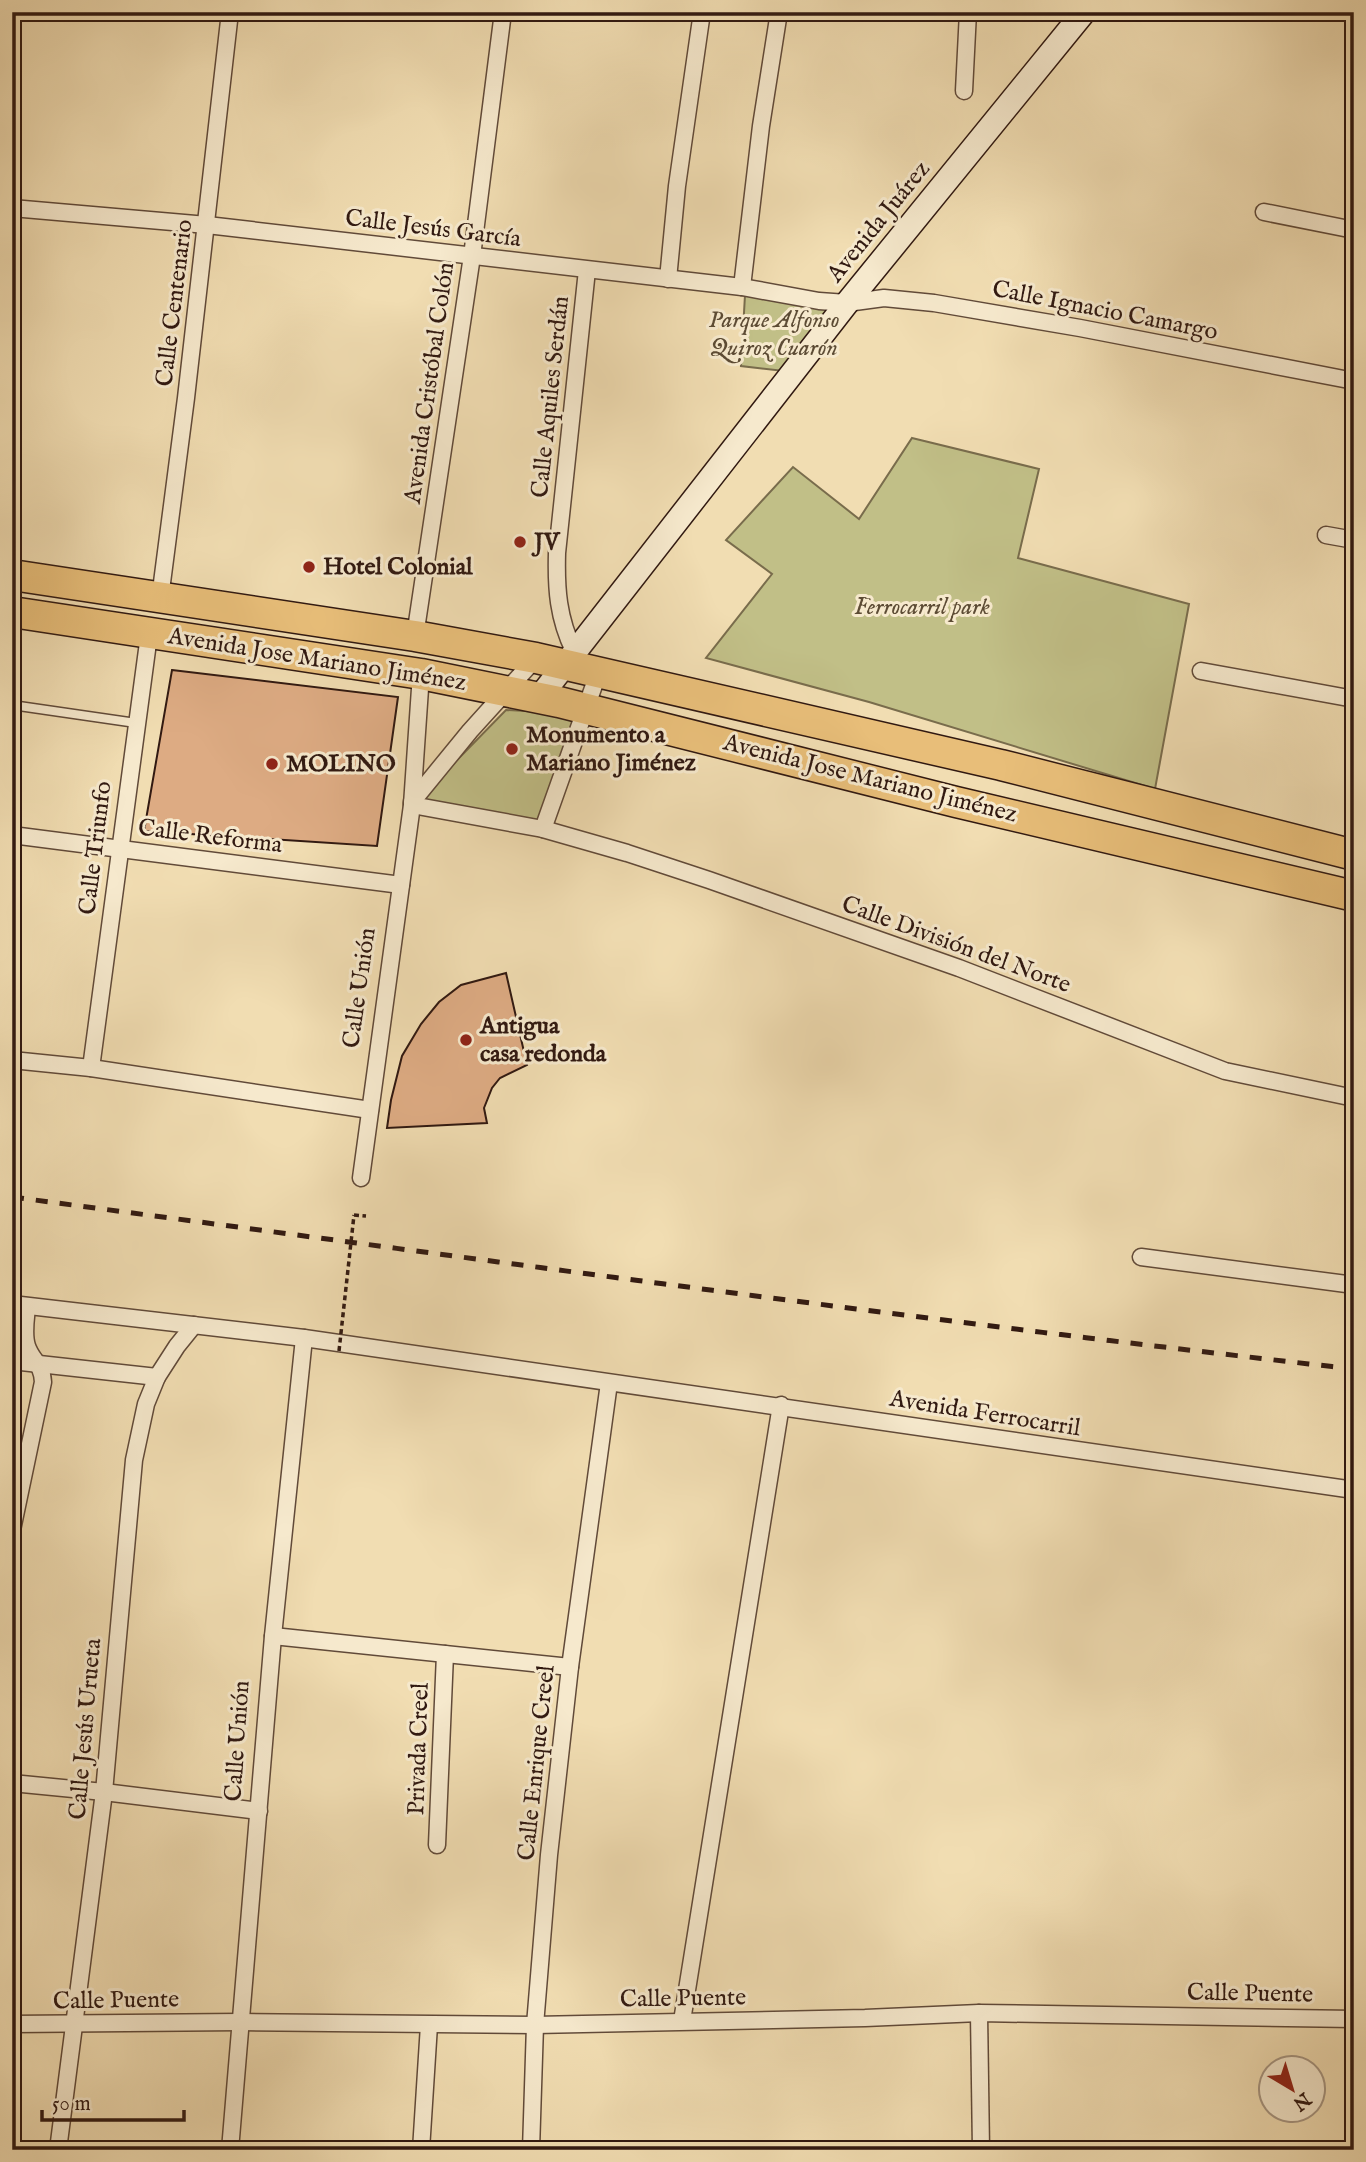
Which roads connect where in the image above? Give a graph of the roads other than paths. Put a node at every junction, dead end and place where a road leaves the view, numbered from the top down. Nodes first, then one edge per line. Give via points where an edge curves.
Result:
1 (230, 12) edge
2 (503, 12) edge
3 (702, 12) edge
4 (779, 12) edge
5 (968, 12) edge
6 (1084, 12) edge
7 (964, 91) dead end
8 (12, 208) edge
9 (1264, 212) dead end
10 (207, 225) junction
11 (1354, 230) edge
12 (472, 256) junction
13 (587, 270) junction
14 (668, 279) junction
15 (742, 288) junction
16 (847, 303) junction
17 (1354, 381) edge
18 (1326, 535) dead end
19 (1354, 540) edge
20 (12, 575) edge
21 (160, 598) junction
22 (12, 612) edge
23 (149, 635) junction
24 (415, 636) junction
25 (557, 658) junction
26 (1201, 671) dead end
27 (421, 674) junction
28 (598, 674) junction
29 (507, 691) junction
30 (538, 698) junction
31 (1354, 699) edge
32 (12, 705) edge
33 (587, 709) junction
34 (136, 723) junction
35 (412, 804) junction
36 (543, 829) junction
37 (12, 835) edge
38 (118, 848) junction
39 (1354, 855) edge
40 (401, 885) junction
41 (1354, 896) edge
42 (12, 1060) edge
43 (91, 1068) junction
44 (1354, 1098) edge
45 (370, 1110) junction
46 (361, 1178) dead end
47 (1141, 1257) dead end
48 (1354, 1285) edge
49 (20, 1305) edge
50 (194, 1325) junction
51 (304, 1338) junction
52 (12, 1361) edge
53 (40, 1366) junction
54 (157, 1377) junction
55 (609, 1383) junction
56 (781, 1405) junction
57 (1354, 1490) edge
58 (12, 1531) edge
59 (273, 1636) junction
60 (445, 1654) junction
61 (570, 1667) junction
62 (12, 1783) edge
63 (104, 1792) junction
64 (259, 1811) junction
65 (437, 1845) dead end
66 (979, 2013) junction
67 (1354, 2019) edge
68 (682, 2021) junction
69 (241, 2022) junction
70 (12, 2024) edge
71 (75, 2024) junction
72 (429, 2025) junction
73 (535, 2025) junction
74 (58, 2150) edge
75 (230, 2150) edge
76 (421, 2150) edge
77 (531, 2150) edge
78 (981, 2150) edge

1 - 10 street, Calle Centenario
2 - 12 street, Avenida Cristóbal Colón
3 - 14 street
4 - 15 street
5 - 7 street
6 - 16 main road, Avenida Juárez
8 - 10 street, Calle Jesús García
9 - 11 street
10 - 12 street, Calle Jesús García
10 - 21 street, Calle Centenario
12 - 13 street, Calle Jesús García
12 - 24 street, Avenida Cristóbal Colón
13 - 14 street, Calle Jesús García
13 - 25 street, Calle Aquiles Serdán via 557,553
14 - 15 street, Calle Jesús García
15 - 16 street, Calle Jesús García
16 - 17 street, Calle Ignacio Camargo via 884,298 934,303
16 - 25 main road, Avenida Juárez
18 - 19 street
20 - 21 highway, Avenida Jose Mariano Jiménez
21 - 24 highway, Avenida Jose Mariano Jiménez
22 - 23 highway, Avenida Jose Mariano Jiménez
23 - 27 highway, Avenida Jose Mariano Jiménez
23 - 34 street, Calle Triunfo
24 - 25 highway, Avenida Jose Mariano Jiménez
25 - 28 highway, Avenida Jose Mariano Jiménez
25 - 29 street
25 - 30 main road
26 - 31 street
27 - 29 highway, Avenida Jose Mariano Jiménez
27 - 35 street, Calle Unión
28 - 33 street
28 - 39 highway, Avenida Jose Mariano Jiménez via 1001,765
29 - 30 highway, Avenida Jose Mariano Jiménez
29 - 35 street
30 - 33 highway, Avenida Jose Mariano Jiménez
32 - 34 lane
33 - 36 street
33 - 41 highway, Avenida Jose Mariano Jiménez
34 - 38 street, Calle Triunfo
35 - 36 street
35 - 40 street, Calle Unión
36 - 44 street, Calle División del Norte via 709,880 1225,1071
37 - 38 street, Calle Reforma
38 - 40 street, Calle Reforma
38 - 43 street, Calle Triunfo
40 - 45 street, Calle Unión
42 - 43 street
43 - 45 street
45 - 46 street, Calle Unión
47 - 48 street
49 - 50 street, Avenida Ferrocarril
49 - 53 street via 26,1342
50 - 51 street, Avenida Ferrocarril
50 - 54 street, Calle Jesús Urueta
51 - 55 street, Avenida Ferrocarril
51 - 59 street, Calle Unión
52 - 53 street
53 - 54 street
53 - 58 street via 43,1382
54 - 63 street, Calle Jesús Urueta via 134,1460
55 - 56 street, Avenida Ferrocarril
55 - 61 street, Calle Enrique Creel
56 - 57 street, Avenida Ferrocarril
56 - 68 street
59 - 60 street, Privada Creel
59 - 64 street, Calle Unión
60 - 61 street, Privada Creel
60 - 65 street, Privada Creel
61 - 73 street, Calle Enrique Creel
62 - 63 street
63 - 64 street
63 - 71 street, Calle Jesús Urueta
64 - 69 street, Calle Unión
66 - 67 street, Calle Puente
66 - 68 street, Calle Puente
66 - 78 street
68 - 73 street, Calle Puente
69 - 71 street, Calle Puente
69 - 72 street, Calle Puente
69 - 75 street, Calle Unión
70 - 71 street, Calle Puente
71 - 74 street, Calle Jesús Urueta
72 - 73 street, Calle Puente
72 - 76 street
73 - 77 street, Calle Enrique Creel

